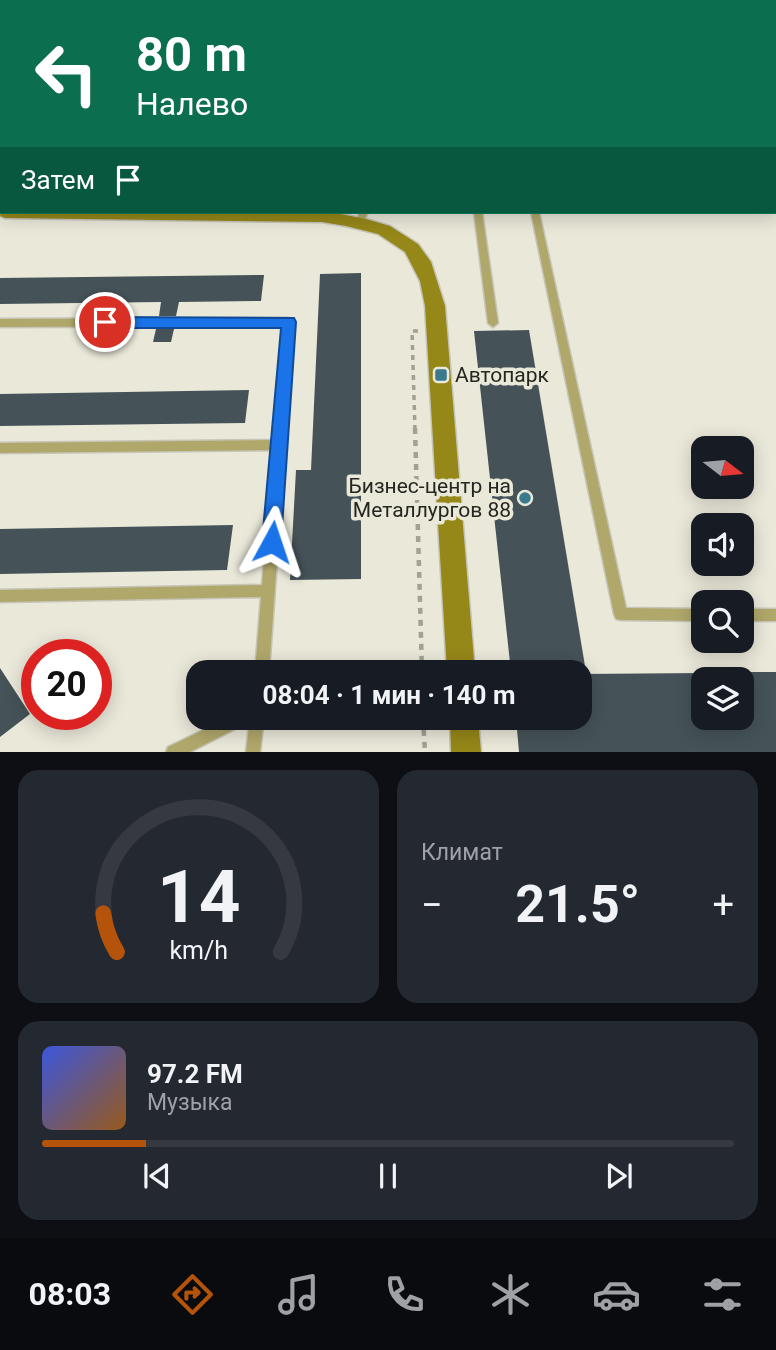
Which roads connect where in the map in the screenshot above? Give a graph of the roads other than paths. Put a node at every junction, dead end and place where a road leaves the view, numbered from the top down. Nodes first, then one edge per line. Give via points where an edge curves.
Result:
1 (324, 0) edge
2 (337, 0) edge
3 (162, 214) edge
4 (478, 214) edge
5 (535, 214) edge
6 (362, 217) edge
7 (0, 323) edge
8 (493, 323) dead end
9 (279, 445) junction
10 (0, 448) edge
11 (268, 591) junction
12 (0, 596) edge
13 (691, 615) edge
14 (754, 615) edge
15 (776, 615) edge
16 (263, 660) edge
17 (460, 660) edge
18 (217, 730) edge
19 (256, 730) edge
20 (465, 730) edge
21 (173, 751) edge
22 (253, 751) edge
23 (466, 751) edge

1 - 2 lane
3 - 6 main road
4 - 8 lane
5 - 13 lane via 621,614
6 - 17 main road via 406,241 425,264 435,306
7 - 9 lane via 289,322
9 - 10 lane
9 - 11 lane
11 - 12 lane
11 - 16 lane
14 - 15 lane
18 - 21 lane
19 - 22 lane
20 - 23 main road

